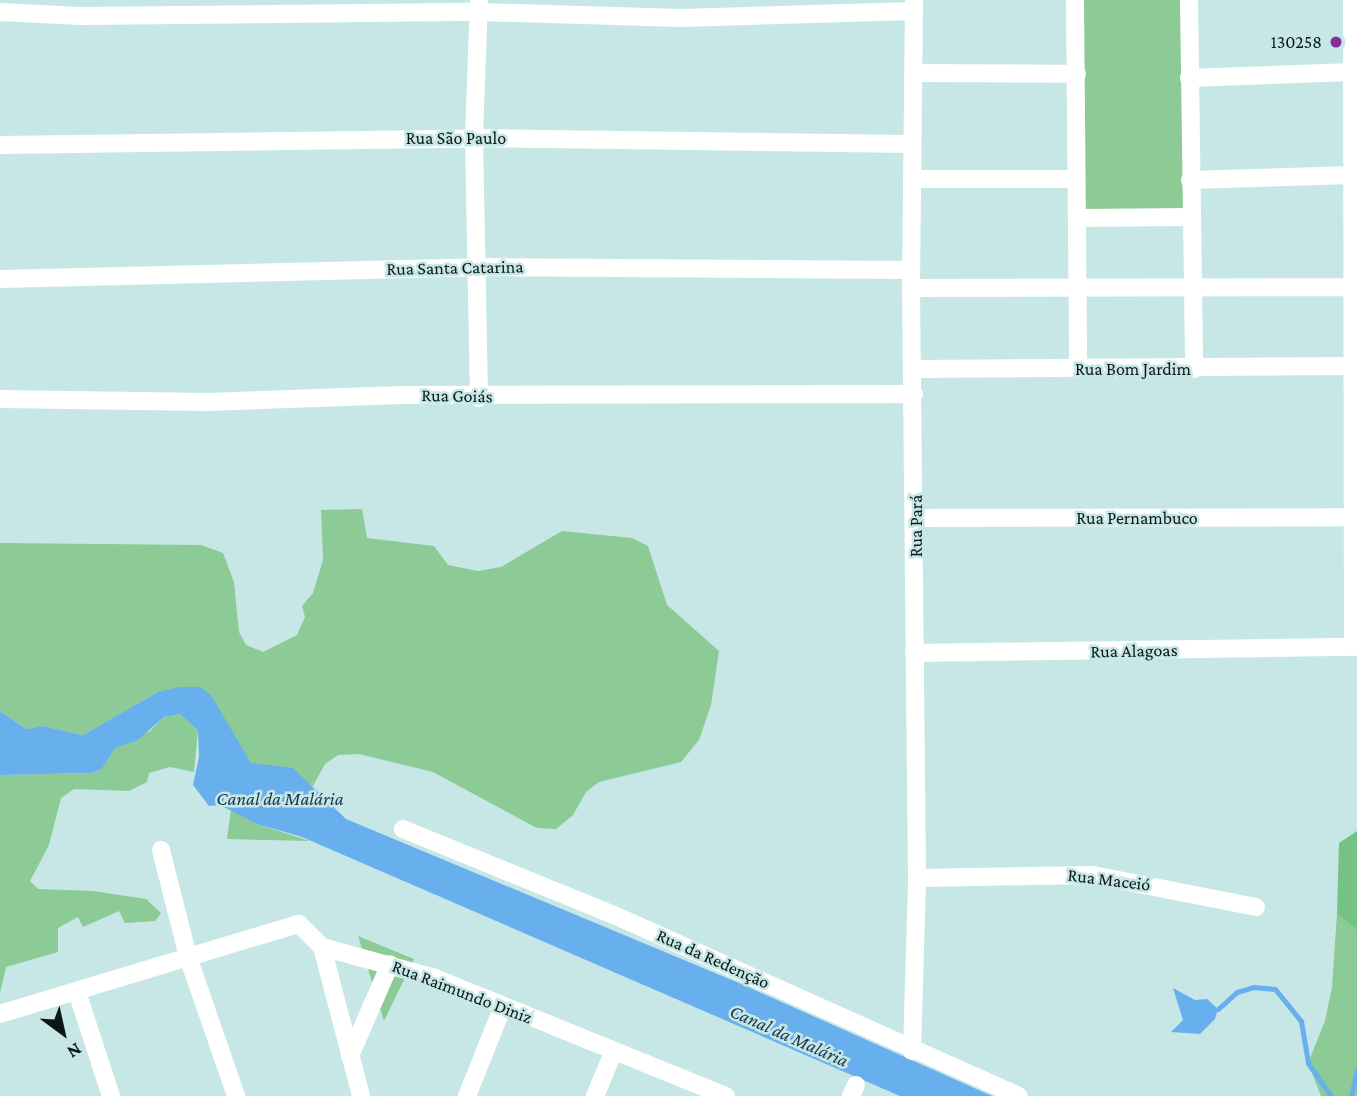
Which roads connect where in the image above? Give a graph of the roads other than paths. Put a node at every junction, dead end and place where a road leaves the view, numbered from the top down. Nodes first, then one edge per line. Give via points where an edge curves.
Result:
1 (1075, 0) edge
2 (1189, 0) edge
3 (479, 6) edge
4 (914, 6) edge
5 (80, 8) edge
6 (1354, 8) edge
7 (0, 12) edge
8 (1351, 72) junction
9 (913, 74) junction
10 (1077, 74) junction
11 (1189, 78) junction
12 (474, 138) junction
13 (1354, 139) edge
14 (911, 144) junction
15 (0, 145) edge
16 (1352, 175) junction
17 (912, 179) junction
18 (1076, 179) junction
19 (1190, 180) junction
20 (1189, 217) junction
21 (1078, 218) junction
22 (478, 267) junction
23 (1354, 276) edge
24 (0, 279) edge
25 (911, 279) junction
26 (1076, 287) junction
27 (1192, 288) junction
28 (1353, 366) junction
29 (913, 369) junction
30 (1078, 369) junction
31 (1194, 369) junction
32 (1355, 393) edge
33 (914, 394) junction
34 (479, 398) junction
35 (0, 399) edge
36 (1355, 517) edge
37 (916, 518) junction
38 (914, 653) junction
39 (403, 829) dead end
40 (161, 850) dead end
41 (917, 878) junction
42 (1256, 907) dead end
43 (322, 947) junction
44 (188, 957) junction
45 (390, 964) junction
46 (77, 992) junction
47 (503, 1006) junction
48 (0, 1014) edge
49 (912, 1051) junction
50 (613, 1053) junction
51 (350, 1056) junction
52 (111, 1096) edge
53 (236, 1096) edge
54 (361, 1096) edge
55 (467, 1096) edge
56 (595, 1096) edge
57 (724, 1096) edge
58 (1018, 1096) edge

1 - 10 street
2 - 11 street
3 - 4 street via 681,18
3 - 5 street
3 - 12 street
4 - 9 street, Rua Pará
5 - 7 street
6 - 8 street
8 - 11 street
8 - 13 street
9 - 10 street
9 - 14 street, Rua Pará
10 - 18 street
11 - 19 street
12 - 14 street, Rua São Paulo
12 - 15 street, Rua São Paulo
12 - 22 street
13 - 16 street
14 - 17 street, Rua Pará
16 - 19 street
16 - 23 street
17 - 18 street
17 - 25 street, Rua Pará
18 - 21 street
19 - 20 street
20 - 21 street
20 - 27 street
21 - 26 street
22 - 24 street, Rua Santa Catarina
22 - 25 street, Rua Santa Catarina
22 - 34 street
23 - 27 street, Rua Santa Catarina
23 - 28 street
25 - 26 street, Rua Santa Catarina
25 - 29 street, Rua Pará
26 - 27 street, Rua Santa Catarina
26 - 30 street
27 - 31 street
28 - 31 street, Rua Bom Jardim
28 - 32 street
29 - 30 street, Rua Bom Jardim
29 - 33 street, Rua Pará
30 - 31 street, Rua Bom Jardim
32 - 36 street
33 - 34 street, Rua Goiás
33 - 37 street, Rua Pará
34 - 35 street, Rua Goiás
36 - 37 street, Rua Pernambuco
36 - 38 street, Rua Alagoas via 1353,647
37 - 38 street, Rua Pará
38 - 41 street, Rua Pará
39 - 49 street, Rua da Redenção via 614,915
40 - 44 street
41 - 42 street, Rua Maceió via 1093,875
41 - 49 street, Rua Pará
43 - 44 street, Rua Raimundo Diniz via 302,925 293,924
43 - 45 street, Rua Raimundo Diniz
43 - 51 street
44 - 46 street, Rua Raimundo Diniz
44 - 53 street
45 - 47 street, Rua Raimundo Diniz
45 - 51 street
46 - 48 street, Rua Raimundo Diniz
46 - 52 street
47 - 50 street, Rua Raimundo Diniz
47 - 55 street
49 - 58 street, Rua da Redenção
50 - 56 street
50 - 57 street, Rua Raimundo Diniz
51 - 54 street

